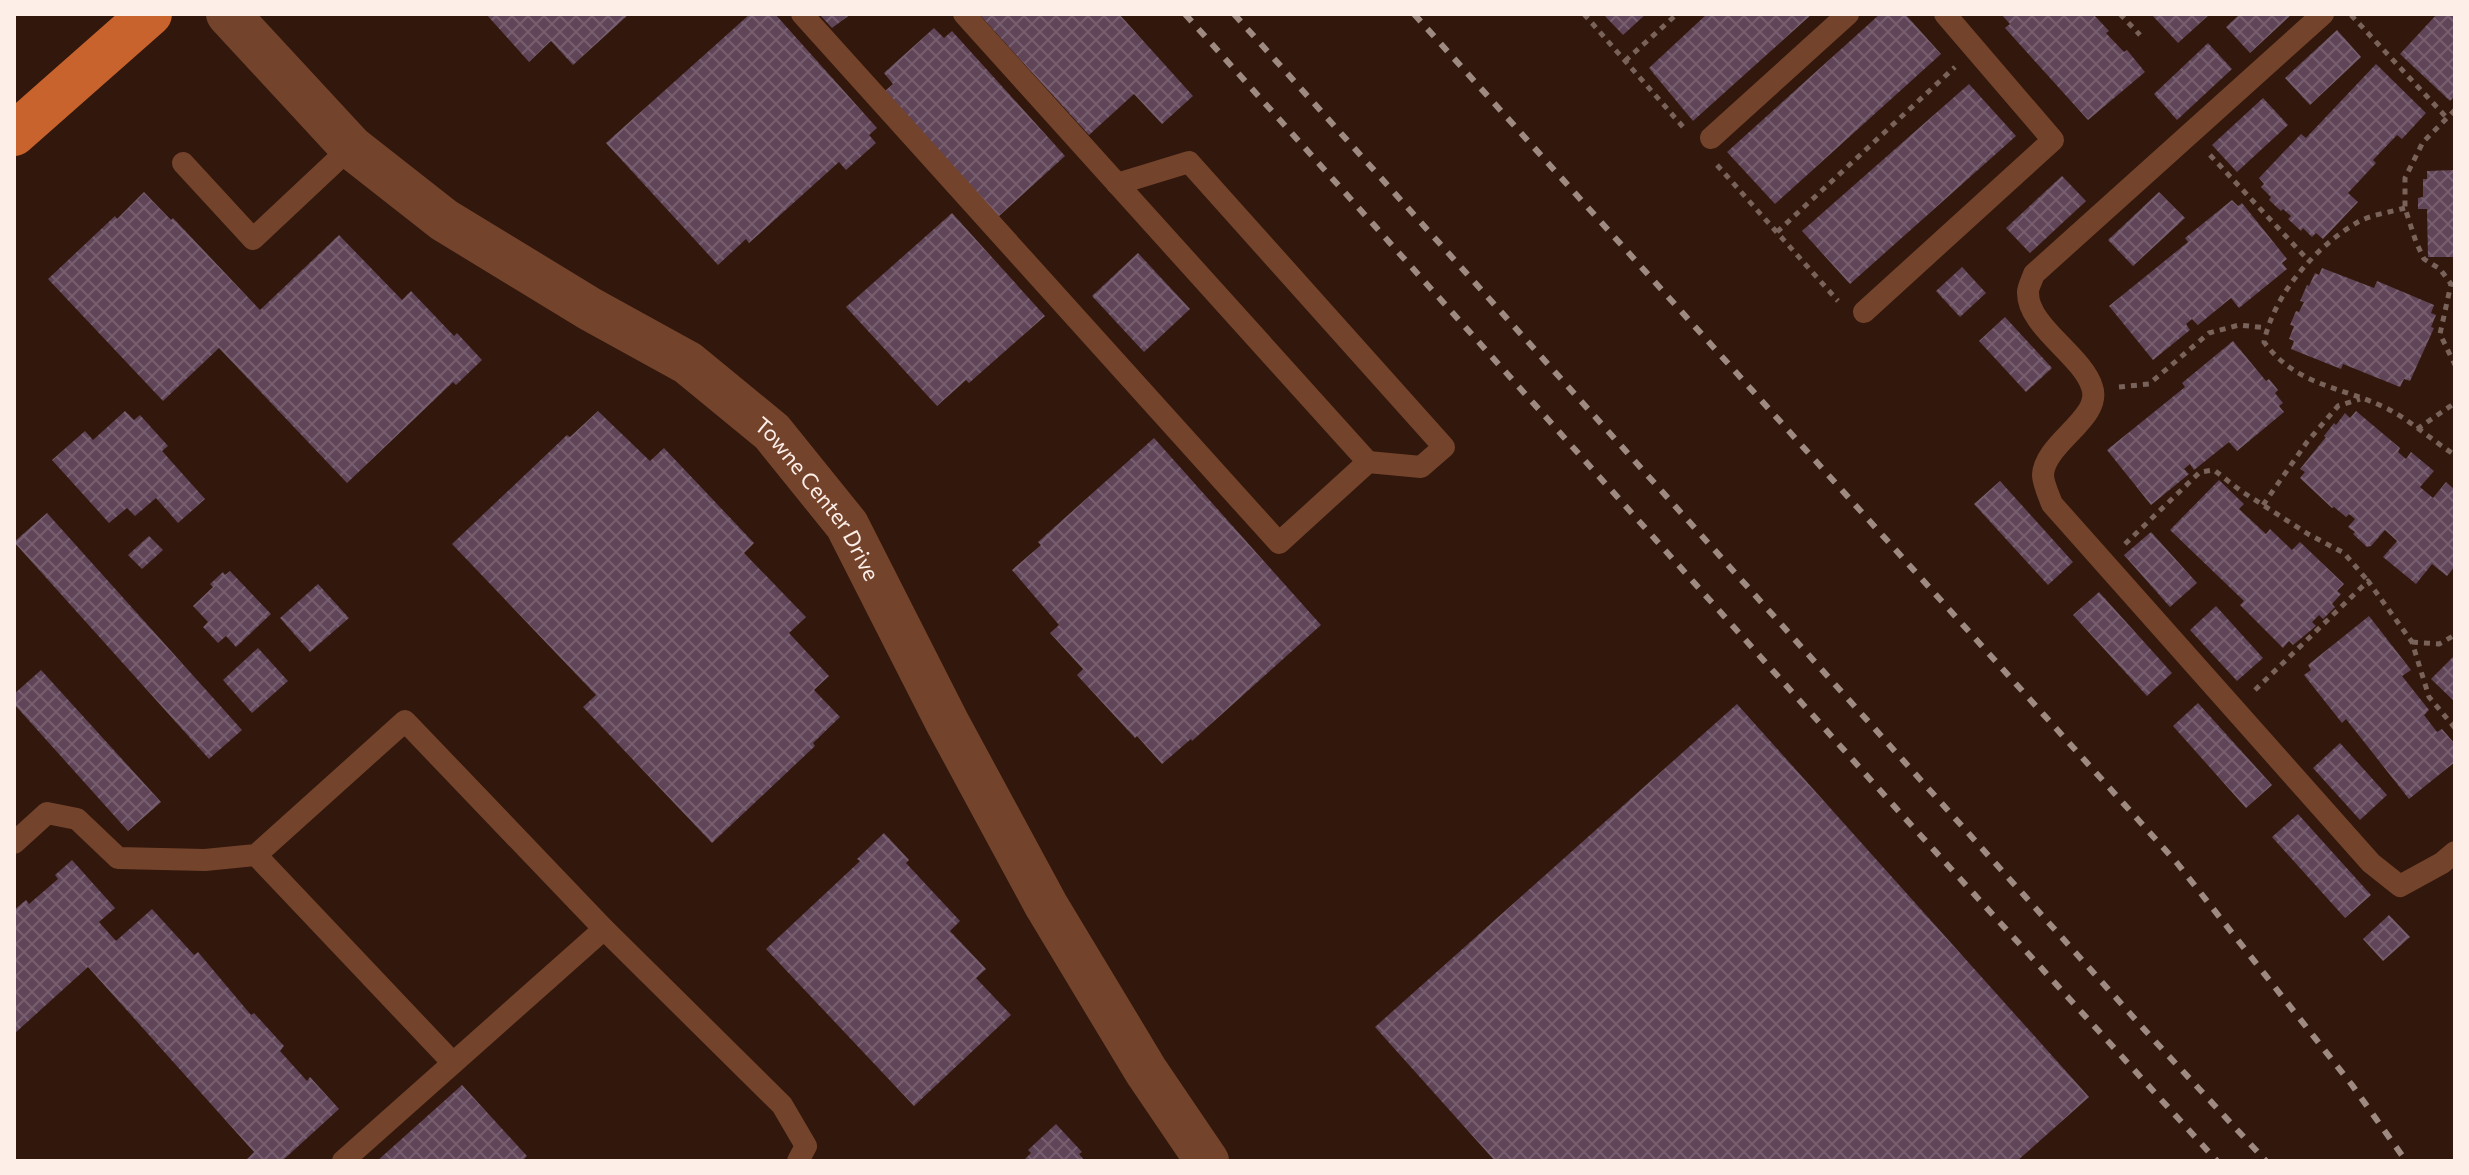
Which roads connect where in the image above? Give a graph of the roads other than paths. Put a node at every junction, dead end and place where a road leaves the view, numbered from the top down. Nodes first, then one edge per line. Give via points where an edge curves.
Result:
1 (150, 14) edge
2 (228, 14) edge
3 (802, 14) edge
4 (964, 14) edge
5 (1848, 14) edge
6 (1945, 14) edge
7 (2323, 14) edge
8 (14, 134) edge
9 (1705, 144) road end
10 (351, 147) junction
11 (183, 163) dead end
12 (1117, 184) junction
13 (1864, 312) road end
14 (1368, 462) junction
15 (14, 843) edge
16 (2455, 852) edge
17 (256, 855) junction
18 (604, 929) junction
19 (453, 1063) junction
20 (343, 1161) edge
21 (798, 1161) edge
22 (1207, 1161) edge

1 - 8 main road
2 - 10 street, Towne Center Drive
3 - 14 lane via 1279,543
4 - 12 lane
5 - 9 lane
6 - 13 lane via 2053,140
7 - 16 lane via 2034,274 2028,291 2033,311 2094,390 2090,409 2049,456 2043,475 2052,504 2371,863 2400,886
10 - 11 lane via 253,239
10 - 22 street, Towne Center Drive via 444,220 688,363 772,432 847,525 1046,905
12 - 14 lane
12 - 14 lane via 1189,162 1444,447 1421,467
15 - 17 lane via 47,813 77,819 118,858
17 - 18 lane via 405,721
17 - 19 lane
18 - 19 lane
18 - 21 lane via 782,1105 806,1146
19 - 20 lane

